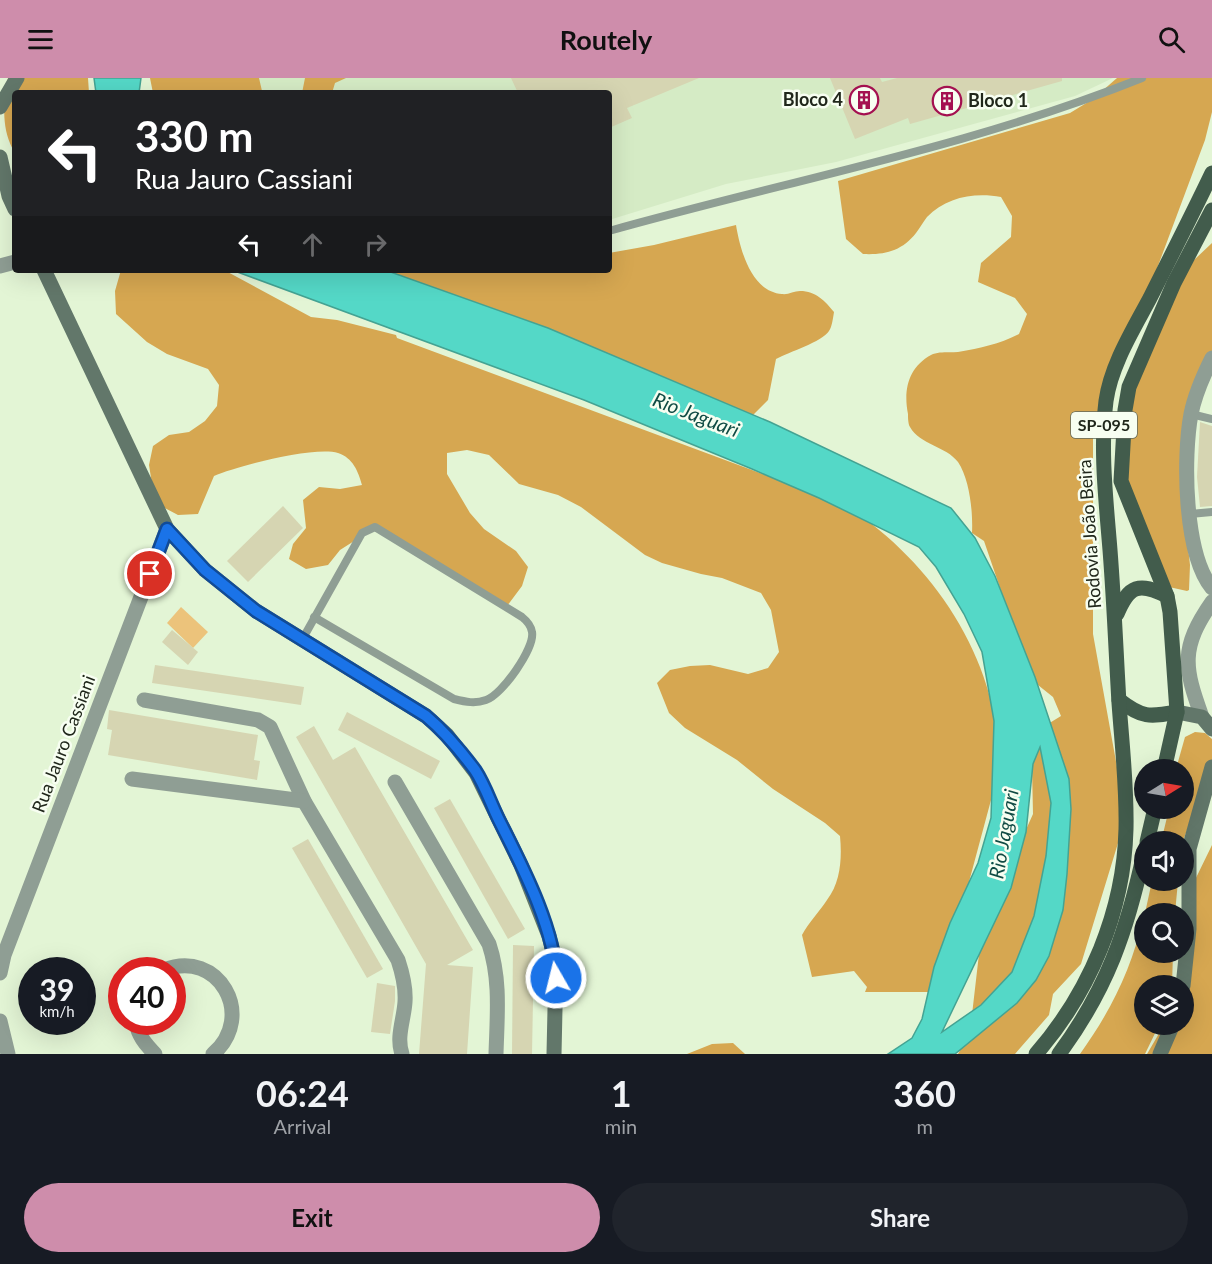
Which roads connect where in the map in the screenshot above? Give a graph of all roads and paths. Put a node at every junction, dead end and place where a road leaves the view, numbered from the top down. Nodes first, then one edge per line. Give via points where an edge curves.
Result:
1 (17, 78) edge
2 (1142, 78) edge
3 (0, 107) edge
4 (0, 157) edge
5 (1212, 173) edge
6 (12, 202) edge
7 (1212, 210) edge
8 (1208, 226) edge
9 (612, 230) edge
10 (45, 273) edge
11 (1212, 358) edge
12 (1191, 414) junction
13 (1212, 419) edge
14 (1212, 512) edge
15 (1190, 514) junction
16 (167, 529) junction
17 (1212, 588) edge
18 (1167, 596) junction
19 (1212, 602) edge
20 (314, 617) junction
21 (1116, 619) junction
22 (302, 640) junction
23 (144, 700) dead end
24 (1119, 700) junction
25 (1177, 712) junction
26 (1207, 723) edge
27 (1166, 759) edge
28 (1212, 767) edge
29 (132, 779) dead end
30 (395, 782) dead end
31 (304, 801) junction
32 (1136, 891) edge
33 (186, 966) edge
34 (0, 974) edge
35 (1184, 975) edge
36 (0, 1021) edge
37 (141, 1035) edge
38 (1168, 1035) edge
39 (150, 1049) edge
40 (8, 1054) edge
41 (133, 1054) edge
42 (213, 1054) edge
43 (402, 1054) edge
44 (496, 1054) edge
45 (554, 1054) edge
46 (1036, 1054) edge
47 (1059, 1054) edge
48 (1160, 1054) edge

1 - 3 street
2 - 9 lane via 1017,122
4 - 6 street
5 - 21 main road, Rodovia João Beira / SP-095 via 1133,330 1107,398 1104,468
7 - 8 main road, Rodovia João Beira / SP-095
8 - 18 main road, Rodovia João Beira / SP-095 via 1174,283 1129,387 1122,438 1121,481
10 - 16 street
11 - 12 street
12 - 13 lane
12 - 15 street via 1186,473
14 - 15 lane
15 - 17 street via 1196,559
16 - 22 street via 205,570 256,611
16 - 34 street, Rua Jauro Cassiani
18 - 21 main road via 1143,587 1132,590 1124,597
18 - 25 main road, Rodovia João Beira / SP-095
19 - 26 street via 1190,640 1188,662 1191,687
20 - 20 lane via 362,533 375,527 522,617 533,633 531,644 503,689 489,699 471,704 454,699
20 - 22 lane
21 - 24 main road, Rodovia João Beira / SP-095
22 - 45 street via 426,716 447,735 476,773 521,865 549,936 556,964
23 - 31 street via 258,720 270,727
24 - 25 main road via 1136,713 1150,717
24 - 46 main road, SP-095 via 1125,807 1122,876 1090,976
25 - 26 street
25 - 27 main road, SP-095
28 - 35 street via 1189,849 1189,929
29 - 31 street
30 - 44 street via 489,944 497,975
31 - 43 street via 398,960 405,980 399,1045
32 - 47 main road via 1118,950 1082,1023
33 - 42 street via 204,970 228,992 233,1020 229,1035
36 - 40 street
37 - 39 street
38 - 48 street
39 - 41 street

